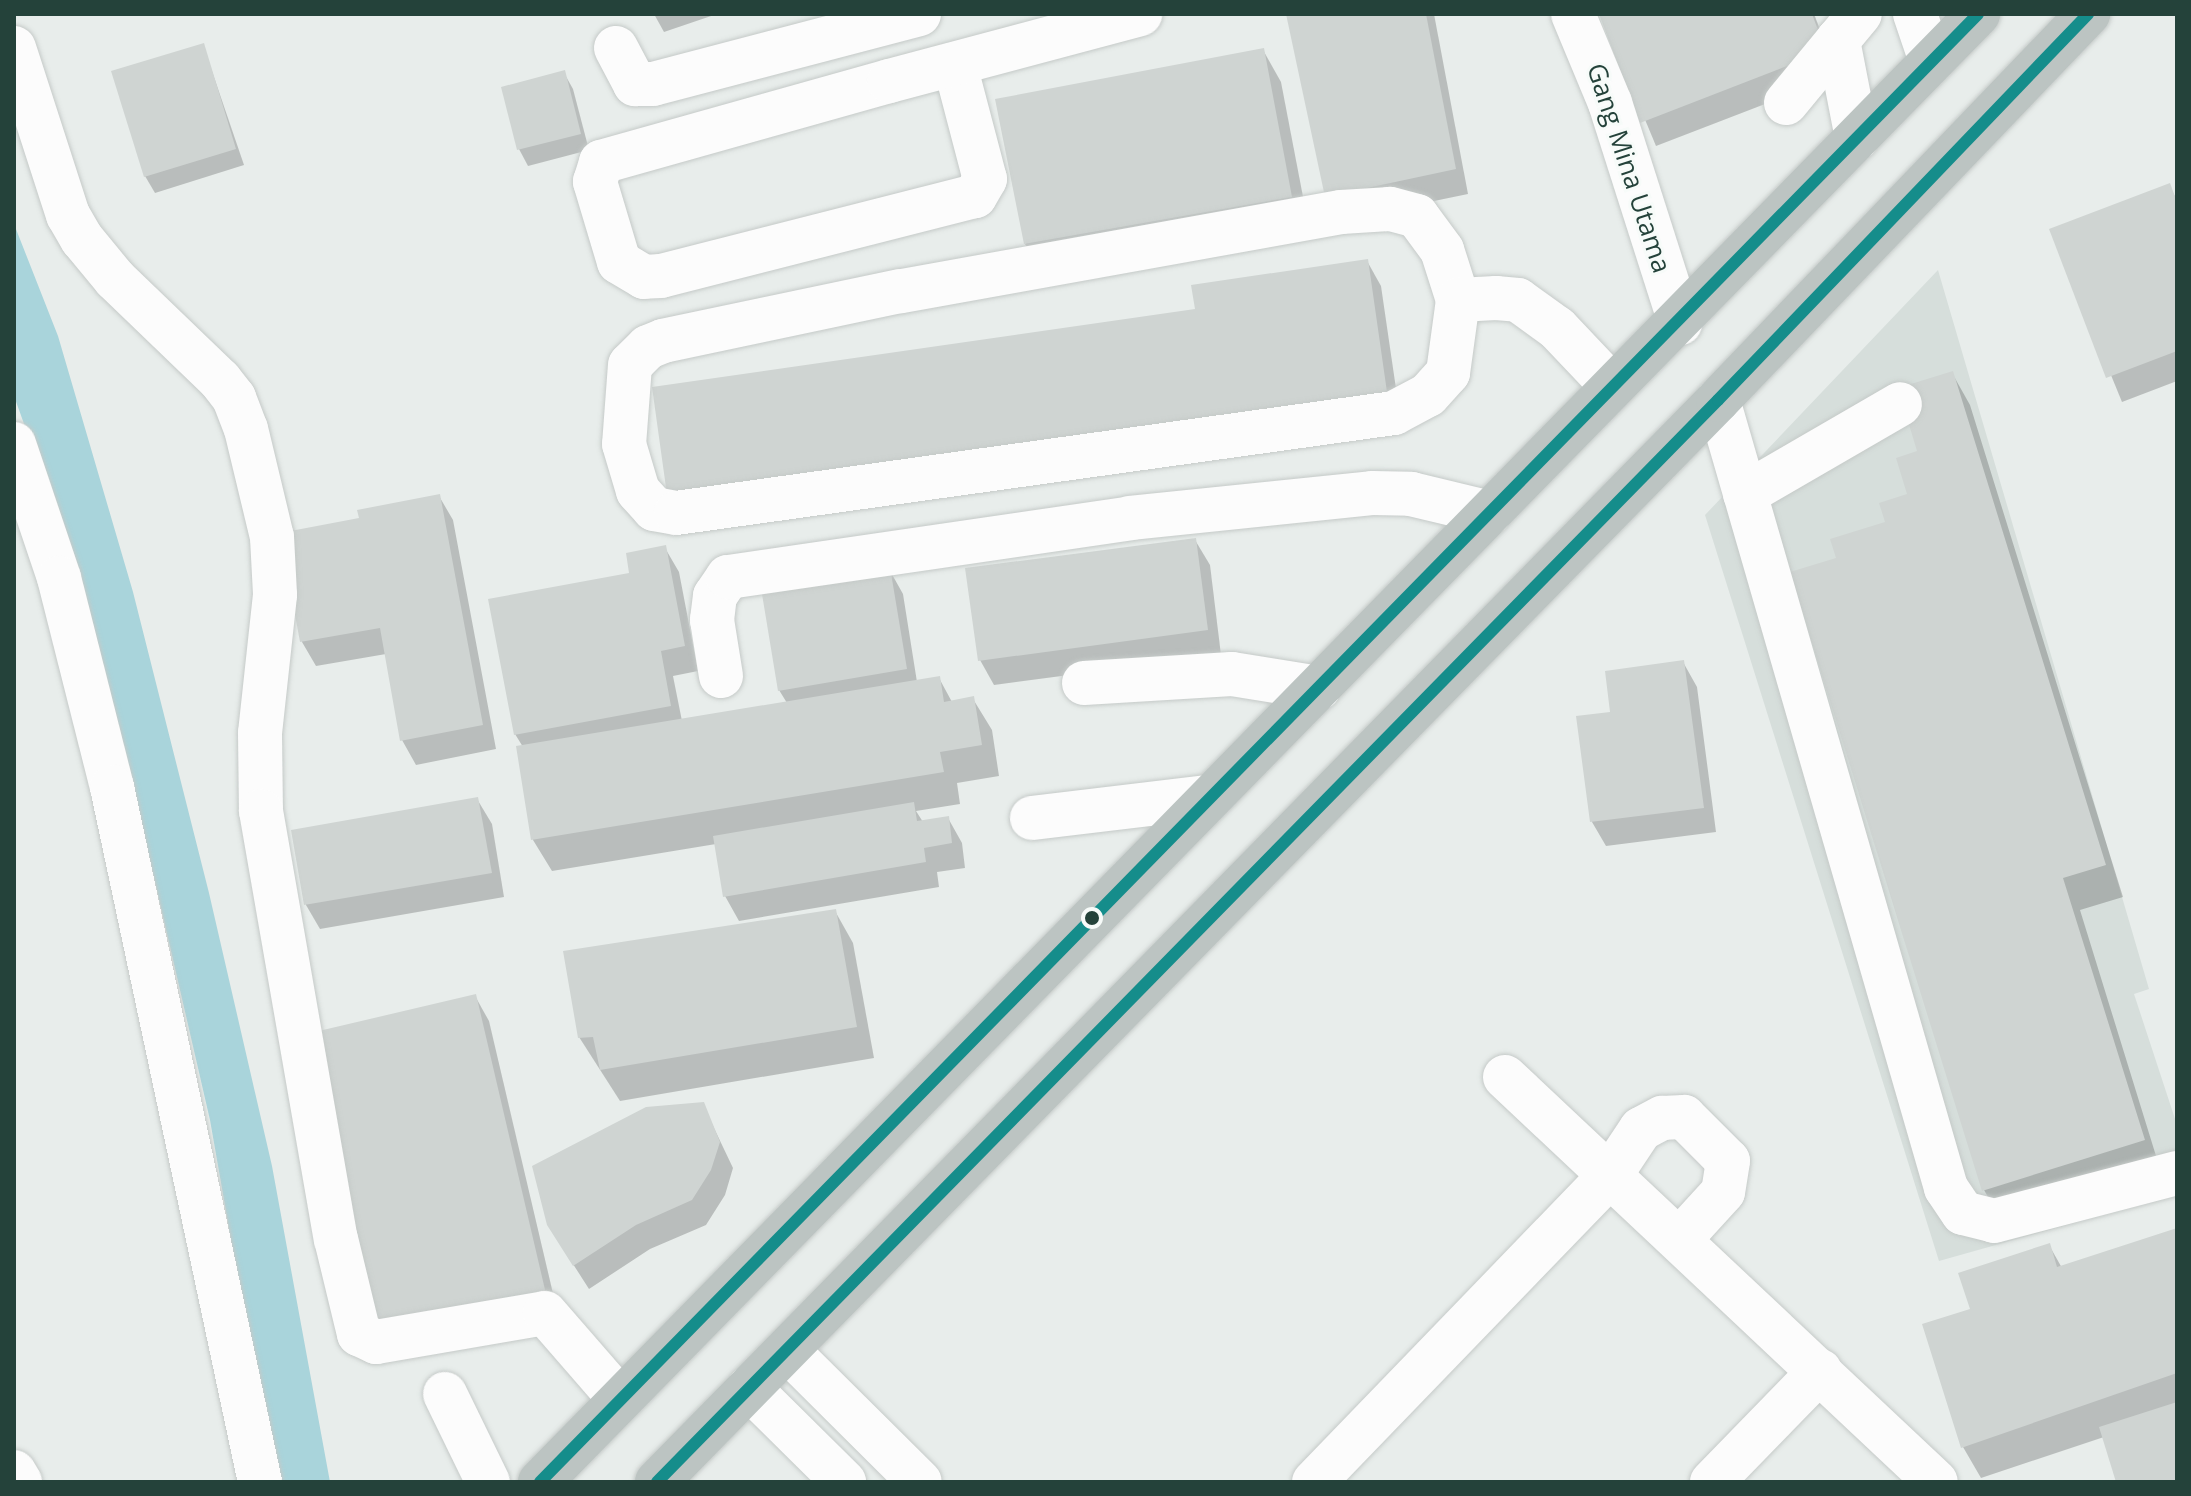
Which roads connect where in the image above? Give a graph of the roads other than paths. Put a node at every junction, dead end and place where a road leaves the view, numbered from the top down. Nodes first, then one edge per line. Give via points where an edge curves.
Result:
1 (919, 14) edge
2 (1140, 14) edge
3 (1573, 14) edge
4 (1915, 14) edge
5 (1978, 14) edge
6 (2088, 14) edge
7 (1849, 27) edge
8 (14, 48) edge
9 (616, 48) dead end
10 (1931, 61) junction
11 (955, 65) junction
12 (1786, 103) dead end
13 (1857, 138) junction
14 (1458, 300) junction
15 (1680, 323) junction
16 (1612, 386) junction
17 (1718, 400) junction
18 (1900, 404) dead end
19 (14, 444) edge
20 (1745, 494) junction
21 (1490, 513) junction
22 (721, 676) dead end
23 (1084, 683) dead end
24 (1319, 688) junction
25 (1208, 797) junction
26 (1032, 818) dead end
27 (1505, 1077) dead end
28 (2177, 1173) edge
29 (1611, 1174) junction
30 (1681, 1238) junction
31 (787, 1350) junction
32 (1820, 1371) junction
33 (749, 1388) junction
34 (445, 1394) dead end
35 (618, 1397) junction
36 (14, 1472) edge
37 (20, 1482) edge
38 (260, 1482) edge
39 (488, 1482) edge
40 (540, 1482) edge
41 (657, 1482) edge
42 (844, 1482) edge
43 (920, 1482) edge
44 (1314, 1482) edge
45 (1712, 1482) edge
46 (1936, 1482) edge

1 - 9 street via 653,84 635,84
2 - 11 street
3 - 15 street, Gang Mina Utama via 1610,103
4 - 10 street
5 - 10 highway
6 - 17 highway
7 - 12 street
7 - 13 street
8 - 35 street via 68,215 82,239 115,279 220,380 246,429 272,537 275,595 260,733 261,811 336,1239 359,1334 376,1342 545,1313
10 - 13 highway
11 - 11 street via 601,162 595,182 619,262 644,277 661,276 975,196 985,179
13 - 15 highway
14 - 14 street via 1442,250 1417,216 1390,209 1341,212 916,288 663,341 630,365 624,444 638,491 654,509 676,513 1394,413 1428,395 1448,373
14 - 16 street via 1518,300 1557,328
15 - 16 highway
16 - 21 highway
17 - 20 street
17 - 31 highway
18 - 20 street
19 - 38 street via 59,578 112,787
20 - 28 street via 1946,1188 1963,1213 1994,1221
21 - 22 street via 1411,494 1336,496 1130,518 728,577 715,596 712,620
21 - 24 highway
23 - 24 street via 1232,674
24 - 25 highway
25 - 26 street
25 - 35 highway
27 - 29 street
29 - 30 street
29 - 30 street via 1641,1129 1662,1118 1684,1117 1728,1161 1730,1176 1723,1192
29 - 44 street
30 - 32 street
31 - 33 highway
31 - 43 street
32 - 45 street
32 - 46 street
33 - 41 highway
33 - 42 street
34 - 39 street
35 - 40 highway
36 - 37 street

